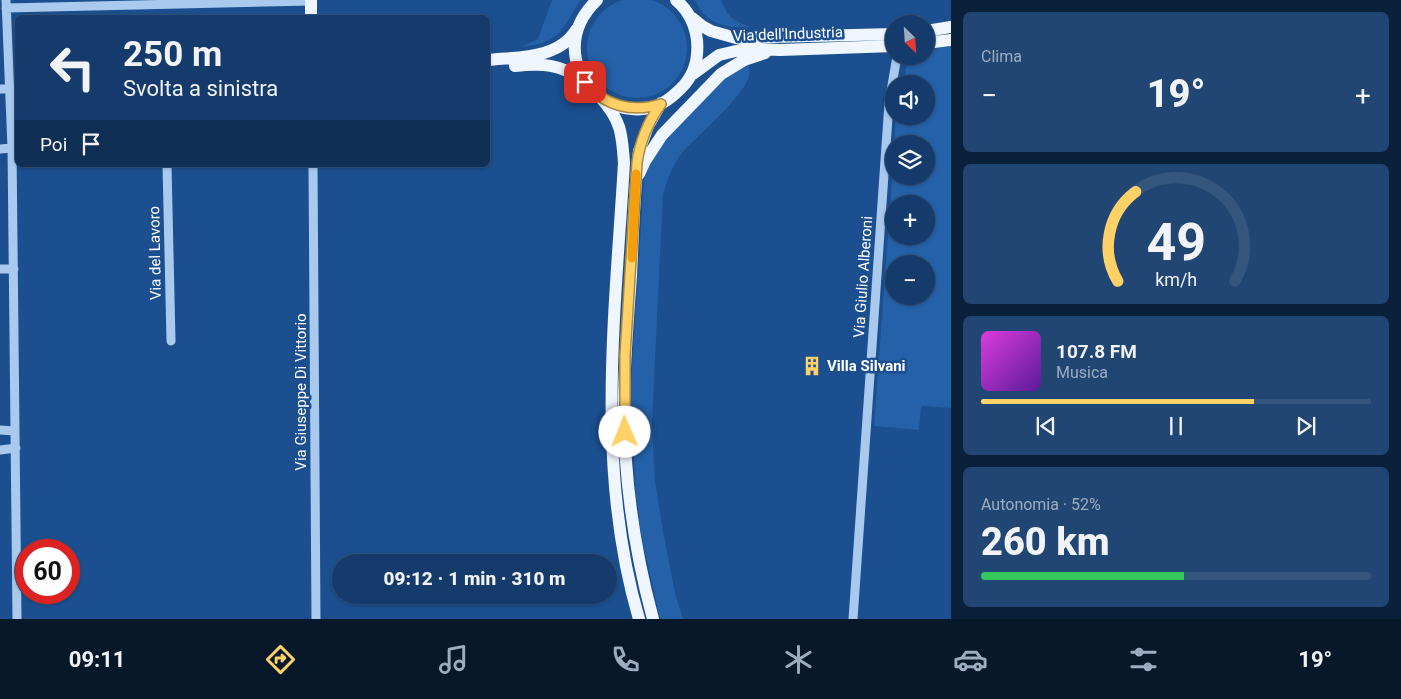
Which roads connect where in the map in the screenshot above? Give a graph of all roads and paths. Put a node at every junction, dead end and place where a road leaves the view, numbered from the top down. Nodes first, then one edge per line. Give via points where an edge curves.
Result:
1 (311, 0) edge
2 (597, 0) edge
3 (676, 0) edge
4 (6, 4) edge
5 (311, 15) edge
6 (690, 16) junction
7 (578, 26) junction
8 (951, 27) edge
9 (935, 30) edge
10 (885, 34) edge
11 (951, 40) edge
12 (935, 42) edge
13 (885, 46) edge
14 (780, 50) junction
15 (490, 60) edge
16 (896, 65) edge
17 (490, 69) edge
18 (691, 76) junction
19 (585, 82) junction
20 (0, 89) edge
21 (14, 89) edge
22 (600, 97) junction
23 (661, 104) junction
24 (12, 148) junction
25 (0, 149) edge
26 (167, 167) edge
27 (313, 167) edge
28 (636, 182) junction
29 (14, 269) junction
30 (0, 270) edge
31 (171, 341) dead end
32 (0, 430) edge
33 (15, 431) junction
34 (16, 448) junction
35 (0, 450) edge
36 (17, 619) edge
37 (316, 619) edge
38 (638, 619) edge
39 (653, 619) edge
40 (853, 619) edge

1 - 4 street
1 - 5 main road
2 - 7 main road
3 - 6 main road
4 - 21 street
6 - 10 main road, Via dell'Industria via 711,31 736,38
6 - 18 main road via 698,46
7 - 15 main road via 566,42 552,50 524,57
7 - 19 main road via 575,54
8 - 9 main road
11 - 12 main road
13 - 14 main road, Via dell'Industria
14 - 18 main road, Via dell'Industria via 728,52
14 - 28 main road via 744,60 721,74 662,135
16 - 40 street, Via Giulio Alberoni via 888,113
17 - 19 main road via 539,64 555,66
18 - 23 main road, Via dell'Industria via 683,87
19 - 22 main road
20 - 21 street
21 - 24 street
22 - 23 main road via 623,107 649,108
22 - 38 main road via 619,124 623,141 610,384 611,444 617,514
23 - 28 main road via 642,139
24 - 25 street
24 - 29 street
26 - 31 street, Via del Lavoro
27 - 37 street, Via Giuseppe Di Vittorio
28 - 39 main road via 625,356 625,446 633,526
29 - 30 street
29 - 33 street
32 - 33 street
33 - 34 street
34 - 35 street
34 - 36 street

